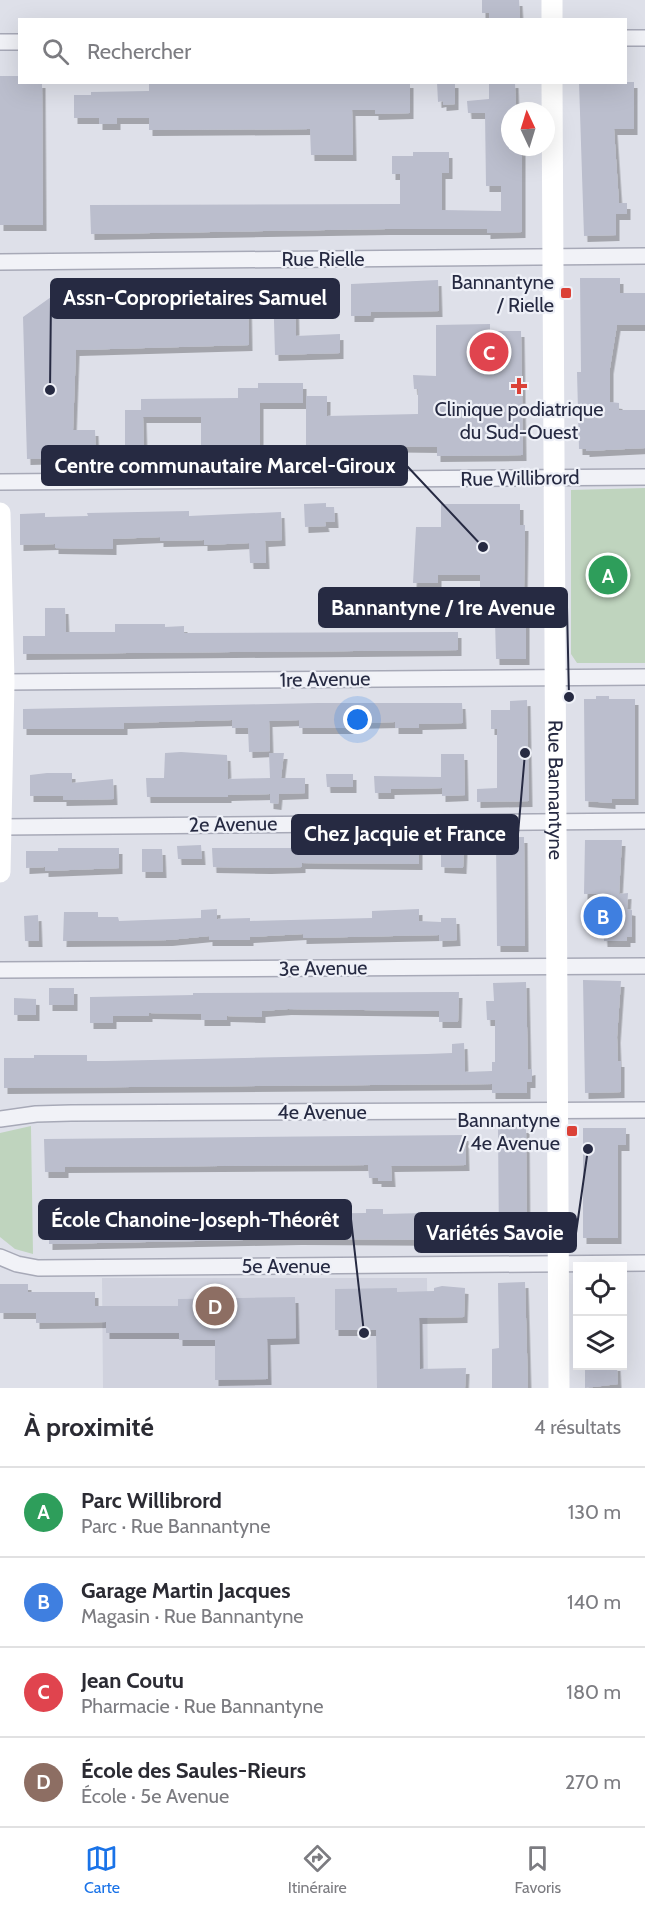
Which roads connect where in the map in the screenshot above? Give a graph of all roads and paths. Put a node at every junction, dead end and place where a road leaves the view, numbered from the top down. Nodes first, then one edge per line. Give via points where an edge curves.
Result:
1 (552, 0) edge
2 (552, 18) edge
3 (627, 38) edge
4 (645, 38) edge
5 (0, 42) edge
6 (18, 42) edge
7 (552, 84) edge
8 (645, 256) edge
9 (553, 257) junction
10 (0, 262) edge
11 (645, 477) edge
12 (554, 478) junction
13 (0, 482) edge
14 (0, 513) edge
15 (555, 677) junction
16 (645, 677) edge
17 (4, 682) junction
18 (645, 821) edge
19 (556, 822) junction
20 (2, 826) junction
21 (0, 872) edge
22 (645, 966) edge
23 (557, 967) junction
24 (0, 970) edge
25 (645, 1110) edge
26 (558, 1111) junction
27 (0, 1119) edge
28 (0, 1257) edge
29 (645, 1263) edge
30 (558, 1264) junction
31 (559, 1388) edge

1 - 2 street
3 - 4 street
5 - 6 street
7 - 9 street, Rue Bannantyne
8 - 9 street, Rue Rielle
9 - 10 street, Rue Rielle
9 - 12 street, Rue Bannantyne
11 - 12 street, Rue Willibrord
12 - 13 street, Rue Willibrord
12 - 15 street, Rue Bannantyne
14 - 17 street
15 - 16 street, 1re Avenue
15 - 17 street, 1re Avenue
15 - 19 street, Rue Bannantyne
17 - 20 street
18 - 19 street, 2e Avenue
19 - 20 street, 2e Avenue
19 - 23 street, Rue Bannantyne
20 - 21 street
22 - 23 street, 3e Avenue
23 - 24 street, 3e Avenue
23 - 26 street, Rue Bannantyne
25 - 26 street, 4e Avenue
26 - 27 street, 4e Avenue via 71,1113
26 - 30 street, Rue Bannantyne
28 - 30 street, 5e Avenue via 38,1268
29 - 30 street, 5e Avenue
30 - 31 street, Rue Bannantyne

